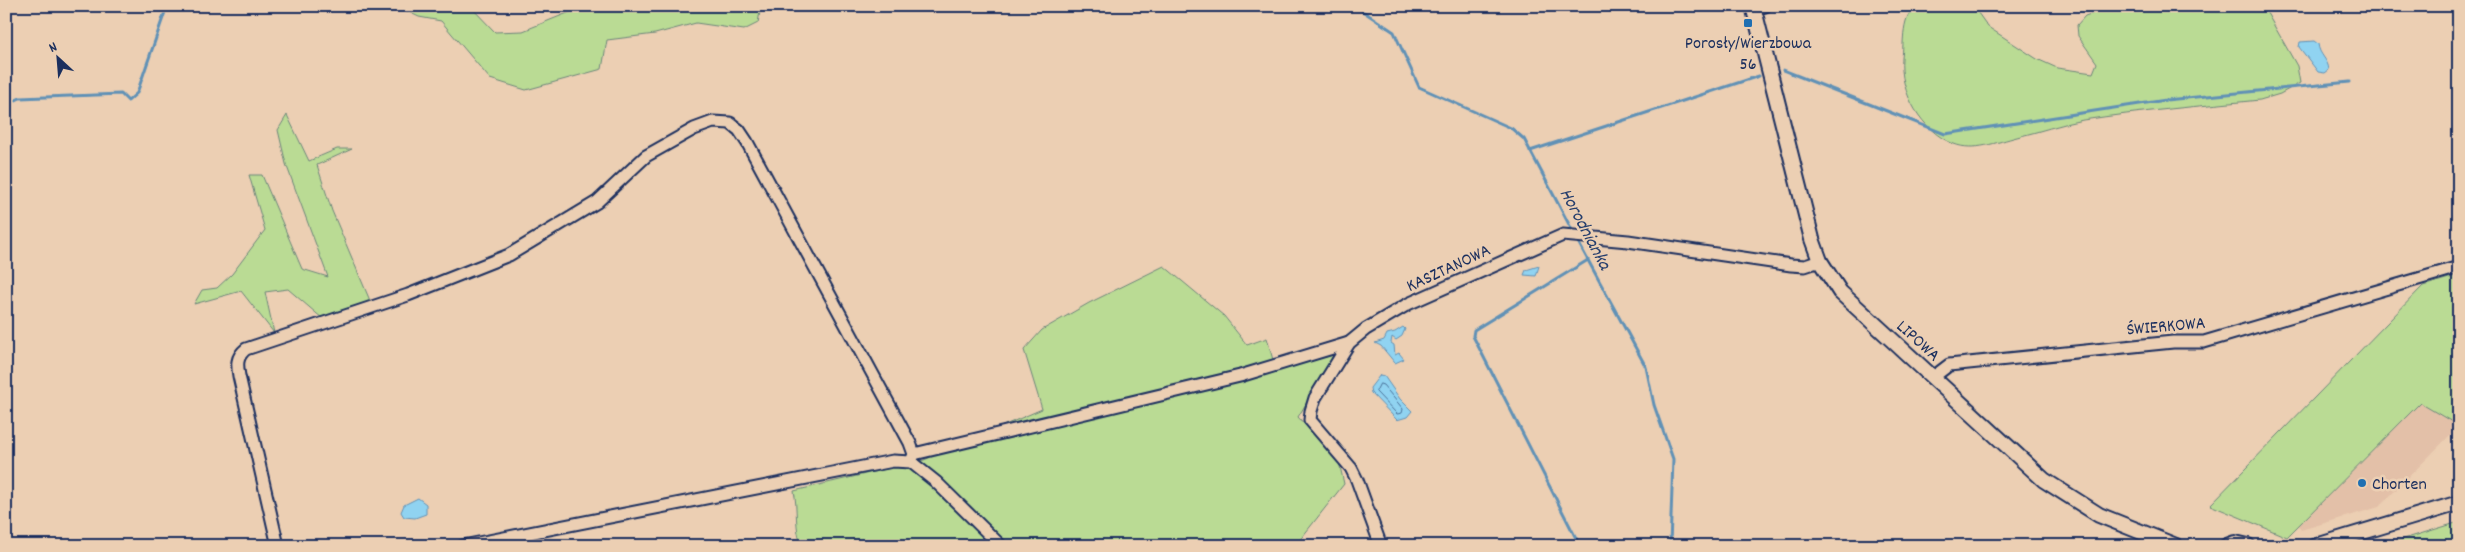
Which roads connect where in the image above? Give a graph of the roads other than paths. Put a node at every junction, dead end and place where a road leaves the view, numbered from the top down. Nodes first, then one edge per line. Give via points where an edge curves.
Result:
1 (1757, 7) edge
2 (1820, 261) junction
3 (2459, 267) edge
4 (1349, 343) junction
5 (1932, 378) junction
6 (912, 458) junction
7 (2459, 502) edge
8 (278, 546) edge
9 (463, 546) edge
10 (1001, 546) edge
11 (1381, 546) edge
12 (2176, 546) edge
13 (2227, 546) edge
14 (2248, 546) edge
15 (2316, 546) edge

1 - 2 street, LIPOWA
2 - 4 street, KASZTANOWA via 1805,266 1791,265 1568,234 1408,304
2 - 5 street, LIPOWA via 1857,310
3 - 5 street, ŚWIERKOWA via 2204,342 2173,342 1949,365
4 - 6 street via 1240,376
4 - 11 street via 1315,398 1310,420 1354,474
5 - 12 street, LIPOWA via 2025,464 2067,497 2099,515
6 - 8 street via 886,396 747,142 730,123 713,122 646,156 596,202 501,258 408,295 246,349 238,358 239,376
6 - 9 street
6 - 10 street
7 - 15 street
13 - 14 street via 2235,543

